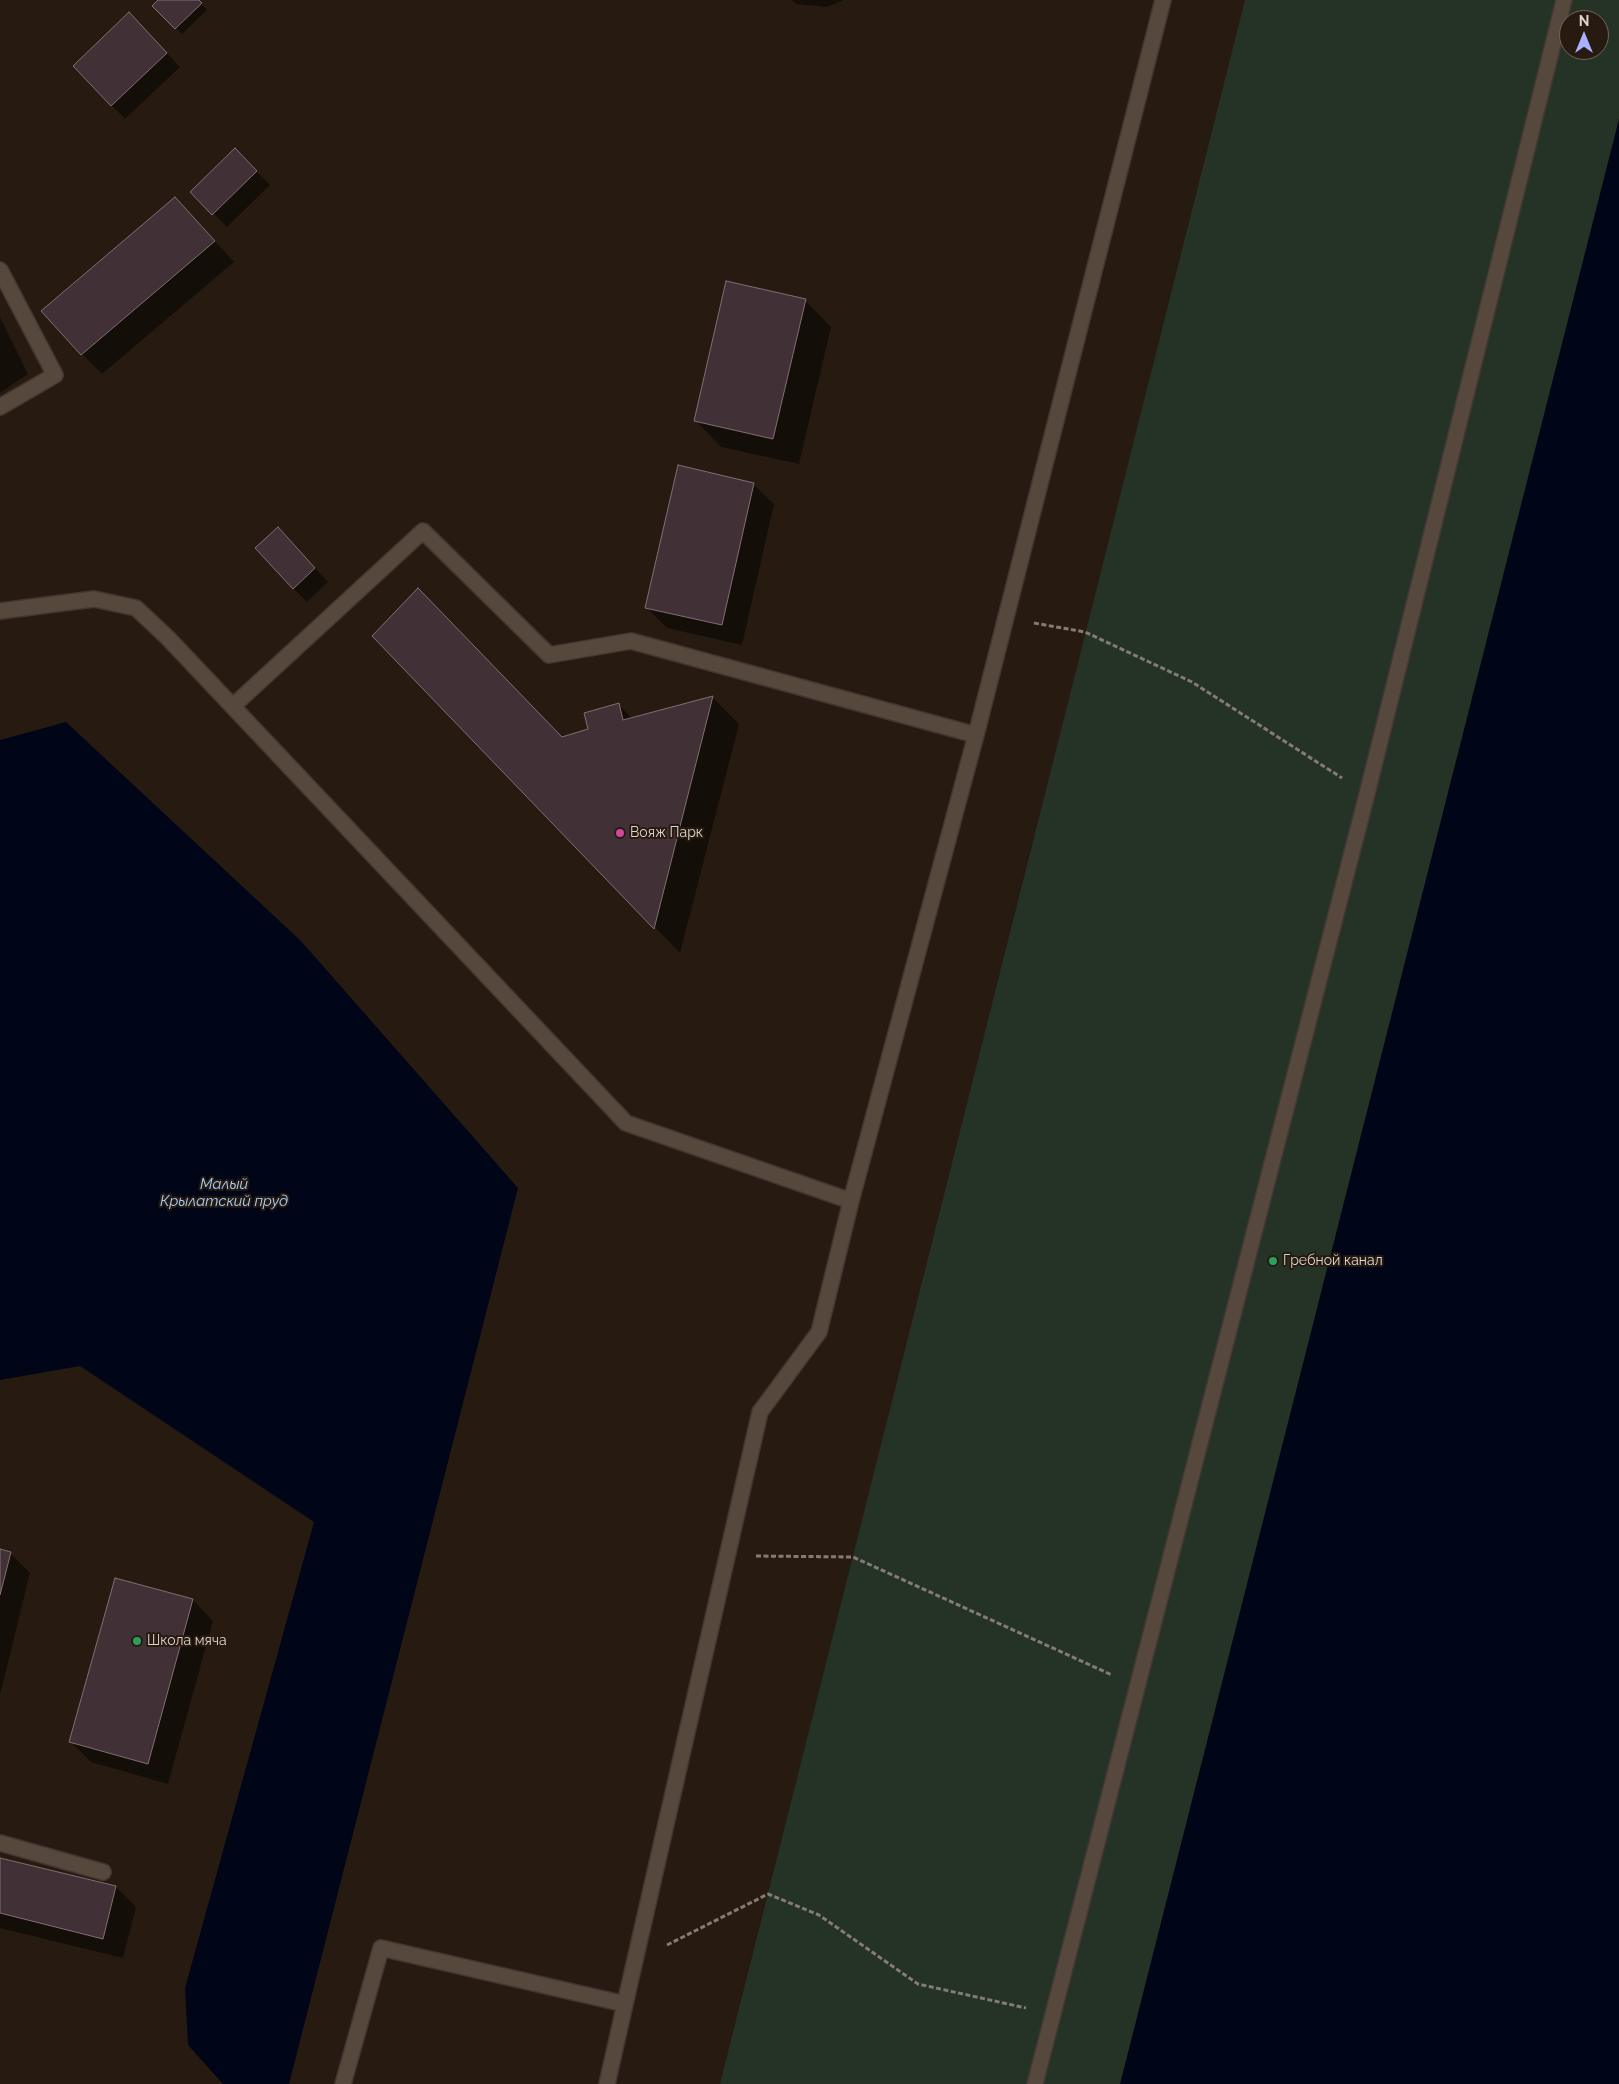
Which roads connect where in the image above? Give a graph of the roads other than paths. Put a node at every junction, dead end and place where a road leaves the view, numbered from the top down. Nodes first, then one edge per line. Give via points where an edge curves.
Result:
1 (1163, 0) edge
2 (1564, 0) edge
3 (0, 270) edge
4 (0, 408) edge
5 (0, 611) edge
6 (233, 706) junction
7 (976, 735) junction
8 (851, 1201) junction
9 (0, 1843) edge
10 (103, 1872) dead end
11 (625, 2004) junction
12 (342, 2084) edge
13 (608, 2084) edge
14 (1035, 2084) edge

1 - 7 lane
2 - 14 lane via 1367,794
3 - 4 lane via 55,375
5 - 6 lane via 94,599 136,608
6 - 7 lane via 423,531 549,655 631,641
6 - 8 lane via 626,1123
7 - 8 lane
8 - 11 lane via 819,1332 760,1412
9 - 10 lane
11 - 12 lane via 381,1948
11 - 13 lane

